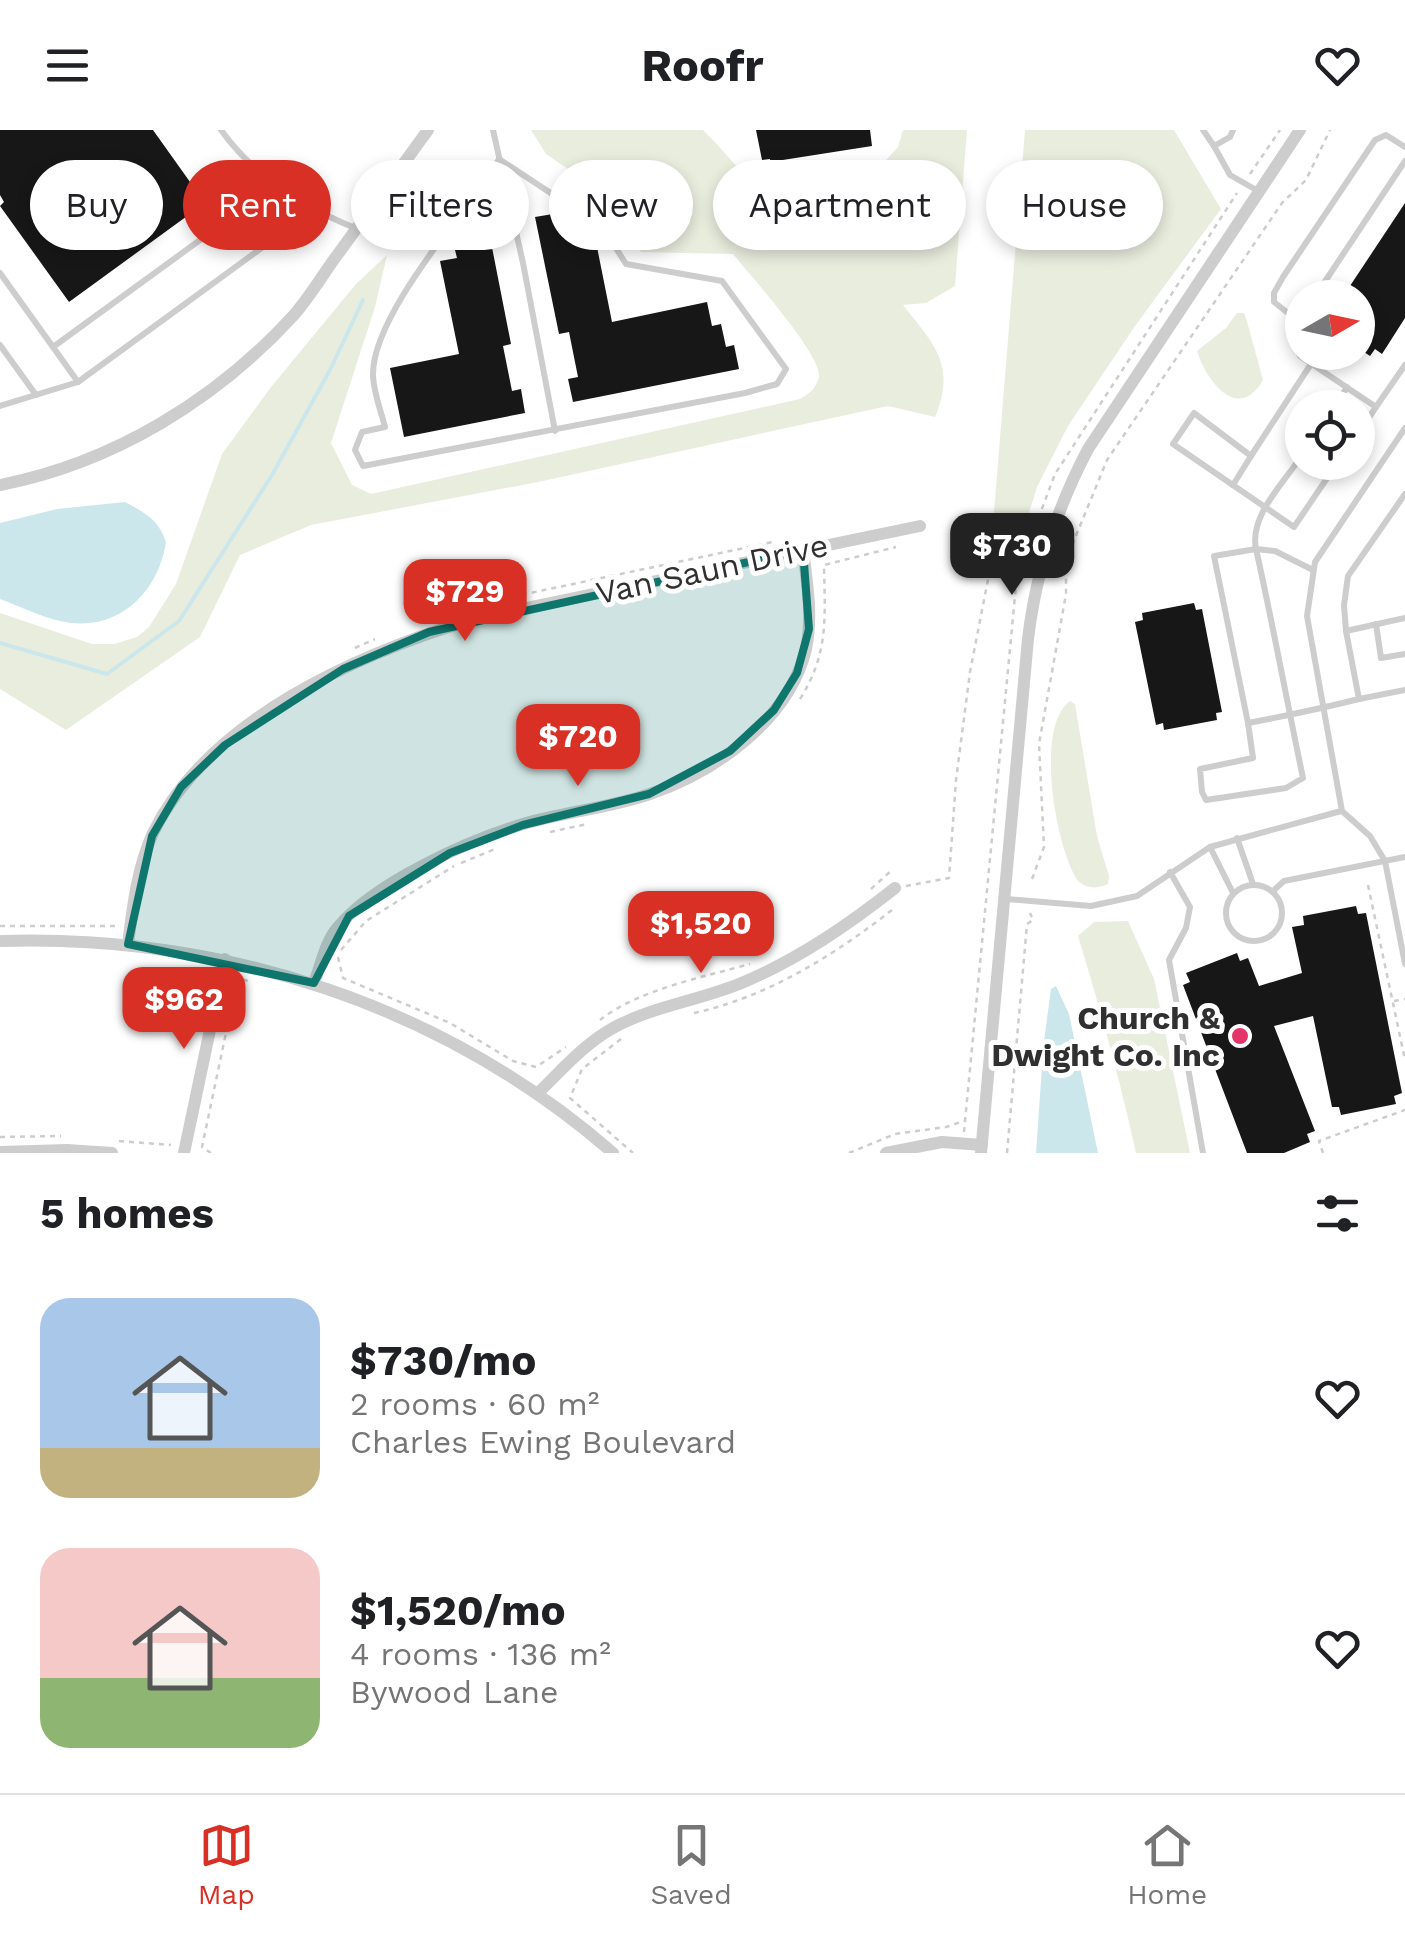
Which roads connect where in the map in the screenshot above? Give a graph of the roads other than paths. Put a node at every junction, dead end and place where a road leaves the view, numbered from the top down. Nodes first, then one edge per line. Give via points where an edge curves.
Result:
1 (221, 130) edge
2 (428, 130) edge
3 (493, 130) edge
4 (1203, 130) edge
5 (1233, 130) edge
6 (1300, 130) edge
7 (1214, 146) junction
8 (1405, 147) edge
9 (499, 159) junction
10 (244, 160) edge
11 (406, 160) edge
12 (1405, 160) edge
13 (1259, 192) junction
14 (351, 236) edge
15 (186, 250) edge
16 (259, 250) edge
17 (0, 273) edge
18 (1326, 280) edge
19 (1285, 310) edge
20 (0, 345) edge
21 (53, 347) junction
22 (1405, 365) edge
23 (1307, 370) edge
24 (1320, 370) edge
25 (78, 382) junction
26 (1346, 387) junction
27 (1344, 390) edge
28 (36, 395) junction
29 (0, 406) edge
30 (1376, 407) joint
31 (1405, 428) edge
32 (554, 431) junction
33 (1252, 456) junction
34 (1285, 480) edge
35 (1326, 480) edge
36 (0, 485) edge
37 (1233, 486) junction
38 (1405, 494) edge
39 (1266, 508) junction
40 (920, 526) dead end
41 (1256, 548) junction
42 (804, 550) junction
43 (1313, 570) junction
44 (1405, 618) edge
45 (1376, 624) junction
46 (1346, 630) junction
47 (1405, 654) edge
48 (1405, 690) edge
49 (1360, 699) junction
50 (1324, 708) junction
51 (1290, 715) junction
52 (1248, 724) junction
53 (1342, 811) junction
54 (1236, 838) junction
55 (1210, 846) junction
56 (1405, 857) edge
57 (1384, 861) junction
58 (1170, 872) junction
59 (1253, 884) junction
60 (894, 888) road end
61 (1273, 891) junction
62 (1234, 894) junction
63 (1004, 898) junction
64 (0, 941) edge
65 (128, 944) junction
66 (226, 959) junction
67 (1405, 964) edge
68 (314, 983) junction
69 (538, 1094) junction
70 (981, 1149) edge
71 (0, 1152) edge
72 (112, 1153) edge
73 (184, 1153) edge
74 (613, 1153) edge
75 (886, 1153) edge
76 (1203, 1153) edge

1 - 10 lane
2 - 11 street
3 - 9 lane
4 - 7 lane
5 - 7 lane
6 - 13 street
7 - 13 lane via 1225,169
8 - 19 lane via 1386,134 1376,140 1274,293 1276,306
9 - 32 lane
9 - 32 lane via 404,292 373,374 385,427 362,432 355,450 363,466
9 - 32 lane via 607,234 626,264 722,281 786,369 777,384 745,394
12 - 18 lane
13 - 63 street via 1088,449 1052,527 1031,611
14 - 36 street via 294,314 206,394 98,456
15 - 21 lane
16 - 25 lane
17 - 21 lane
20 - 28 lane
21 - 25 lane
22 - 30 lane
23 - 33 lane
24 - 26 lane
25 - 28 lane
26 - 27 lane
26 - 30 lane
28 - 29 lane
31 - 43 lane
33 - 37 lane
33 - 37 lane via 1194,413 1173,444
34 - 39 lane
35 - 39 lane via 1294,527
37 - 39 lane
38 - 46 lane via 1348,576
39 - 41 lane via 1256,527
40 - 42 street, Van Saun Drive
41 - 43 lane
41 - 51 lane
41 - 52 lane via 1214,556
42 - 65 street, Van Saun Drive via 474,619 385,649 302,691 225,745 165,811 142,864
42 - 68 street via 810,609 805,652 788,692 754,731 678,783 523,825 416,870 338,926
43 - 50 lane via 1307,616
44 - 45 lane
45 - 46 lane
45 - 47 lane via 1382,658
46 - 49 lane
48 - 49 lane
49 - 50 lane
50 - 51 lane
50 - 53 lane
51 - 52 lane
51 - 52 lane via 1303,778 1286,788 1206,800 1200,768 1253,758
53 - 54 lane
53 - 57 lane via 1370,836
54 - 55 lane
54 - 59 lane
55 - 58 lane
55 - 62 lane
56 - 57 lane
57 - 61 lane via 1284,881
57 - 67 lane
58 - 63 lane via 1136,896 1091,906
58 - 76 lane via 1190,907 1169,960
59 - 61 lane
59 - 62 lane
60 - 69 street via 779,966 614,1028
61 - 62 lane via 1282,917 1273,934 1256,941 1238,936 1227,920
63 - 70 street
64 - 65 street
65 - 66 street
66 - 68 street
66 - 73 street
68 - 69 street via 434,1033
69 - 74 street
70 - 75 street via 926,1144
71 - 72 street

